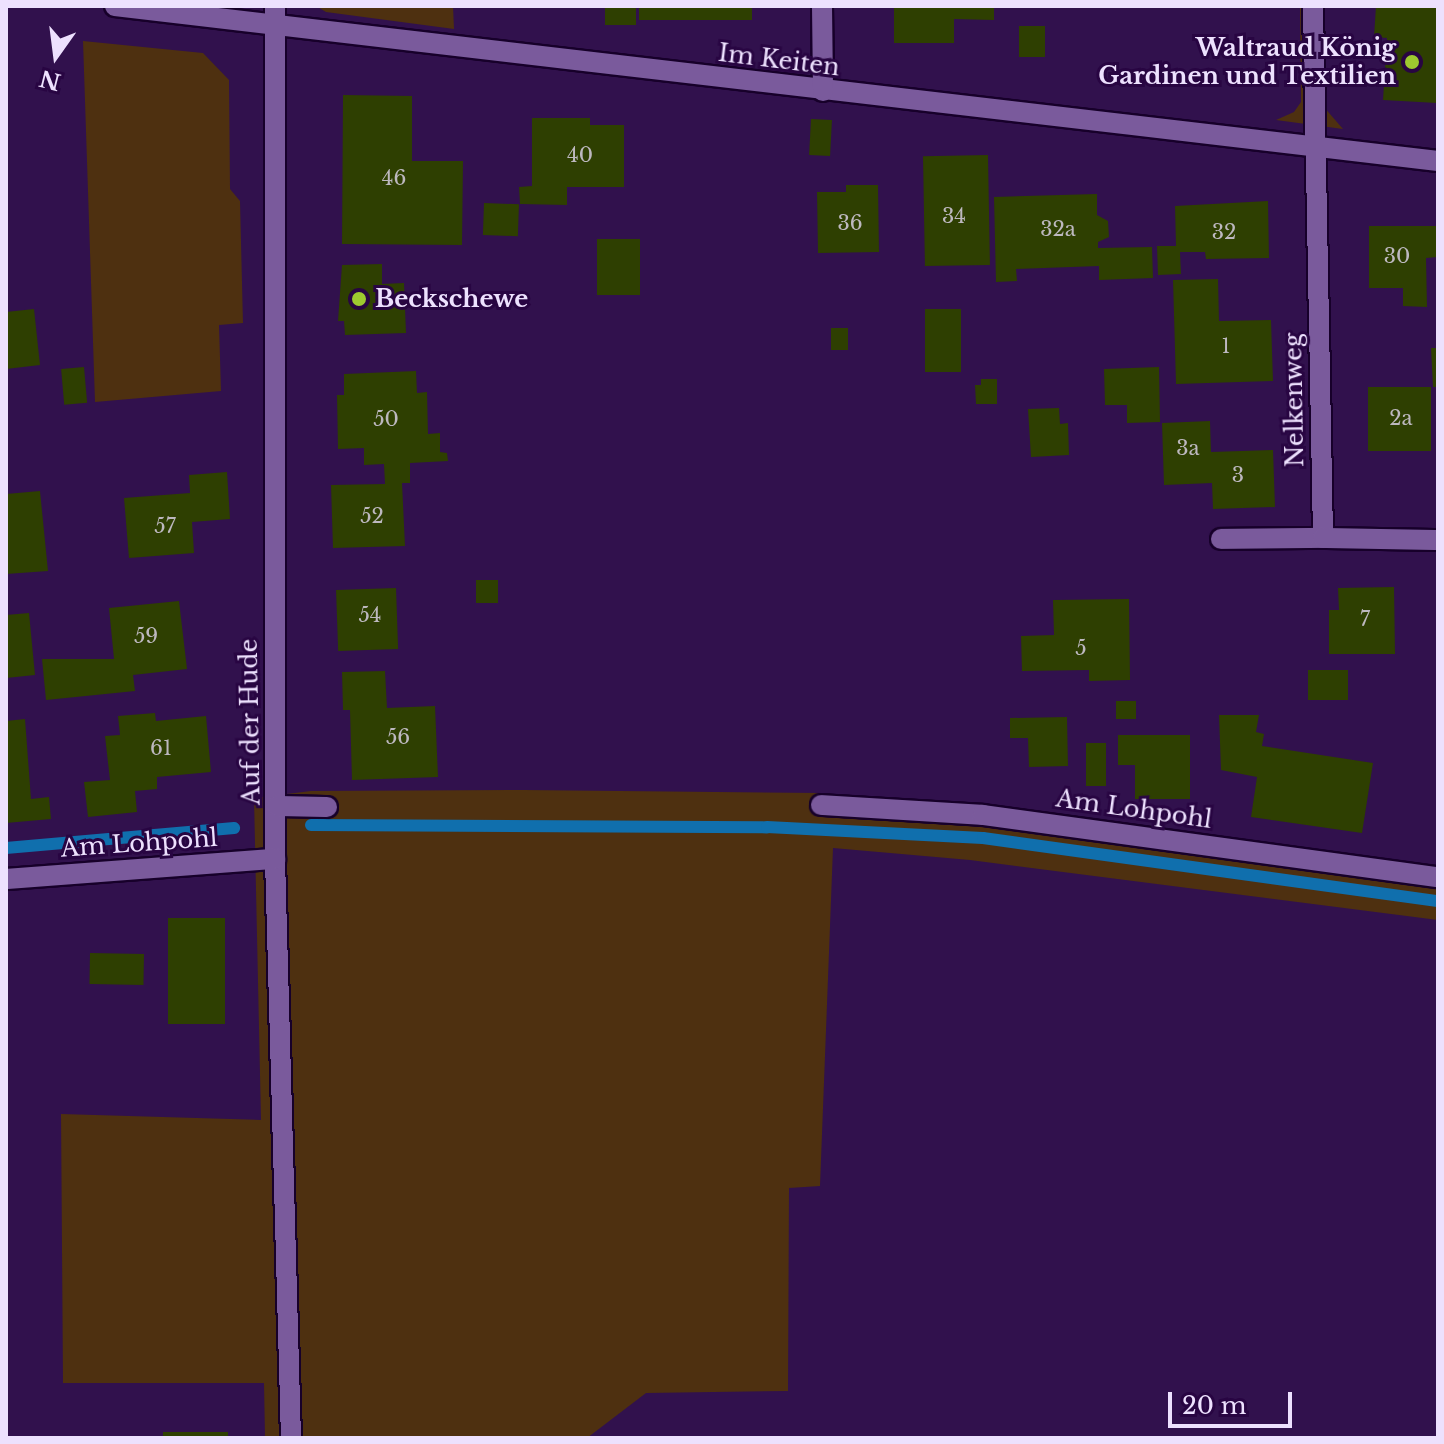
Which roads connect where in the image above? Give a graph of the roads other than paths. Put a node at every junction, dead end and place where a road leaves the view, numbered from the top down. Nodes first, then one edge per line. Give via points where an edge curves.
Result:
1 (115, 6) edge
2 (822, 6) edge
3 (1313, 6) edge
4 (275, 16) edge
5 (823, 91) junction
6 (1315, 146) junction
7 (1438, 161) edge
8 (1323, 538) junction
9 (1221, 539) dead end
10 (1438, 540) edge
11 (821, 805) dead end
12 (277, 806) junction
13 (327, 807) dead end
14 (275, 859) junction
15 (1438, 877) edge
16 (6, 879) edge
17 (291, 1438) edge

1 - 4 street, Im Keiten
2 - 5 street
3 - 6 street, Nelkenweg
4 - 5 street, Im Keiten
4 - 12 street, Auf der Hude
5 - 6 street, Im Keiten
6 - 7 street, Im Keiten
6 - 8 street, Nelkenweg
8 - 9 street
8 - 10 street
11 - 15 street, Am Lohpohl via 983,815
12 - 13 street
12 - 14 street, Auf der Hude
14 - 16 street, Am Lohpohl
14 - 17 street, Auf der Hude via 288,1174

